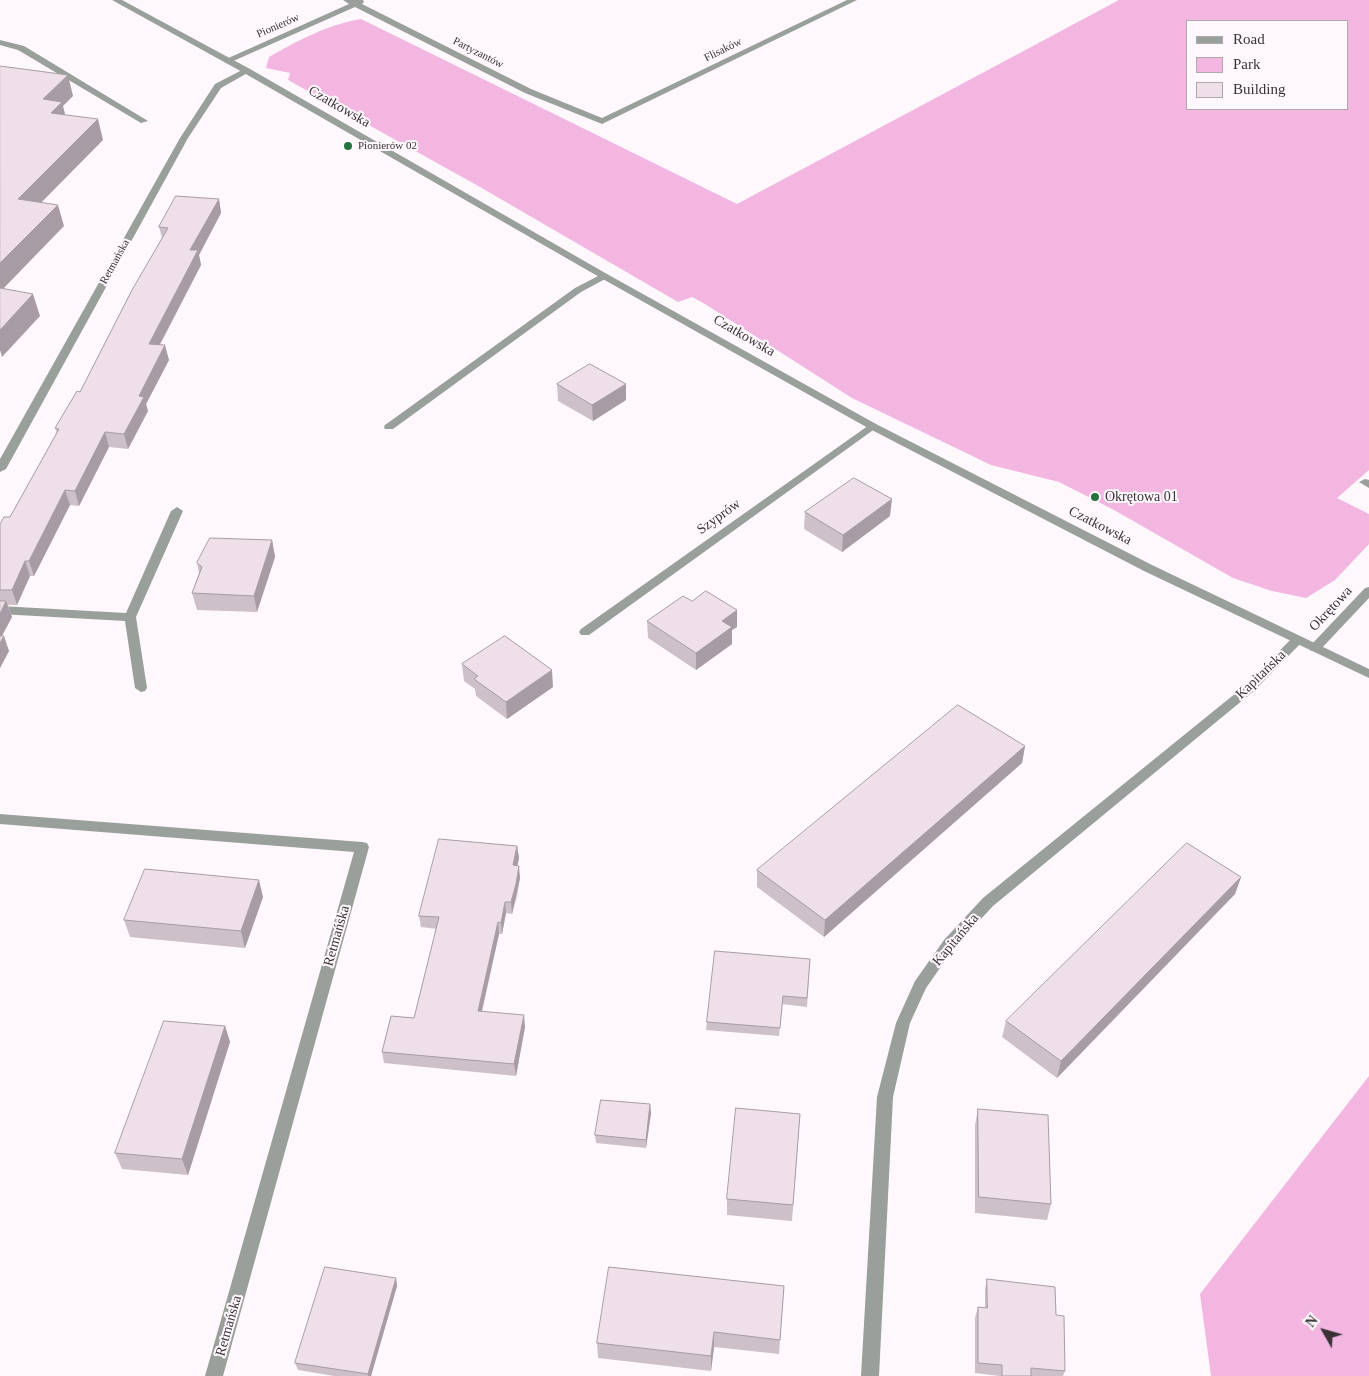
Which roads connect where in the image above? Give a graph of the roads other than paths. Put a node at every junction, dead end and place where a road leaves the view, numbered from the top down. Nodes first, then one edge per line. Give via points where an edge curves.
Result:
1 (116, 0) edge
2 (364, 0) edge
3 (853, 0) edge
4 (351, 2) edge
5 (0, 42) edge
6 (228, 60) junction
7 (247, 71) junction
8 (144, 120) dead end
9 (602, 121) joint
10 (604, 276) junction
11 (872, 426) junction
12 (389, 427) dead end
13 (0, 469) edge
14 (177, 511) dead end
15 (1369, 591) edge
16 (0, 610) edge
17 (130, 617) junction
18 (584, 632) dead end
19 (1296, 640) junction
20 (1315, 648) junction
21 (1369, 674) edge
22 (141, 688) dead end
23 (0, 819) edge
24 (214, 1376) edge
25 (870, 1376) edge

1 - 6 street, Czatkowska
2 - 4 street, Pionierów
3 - 9 street, Flisaków
4 - 6 street, Pionierów
4 - 9 street, Partyzantów via 528,91
5 - 8 street via 21,48
6 - 7 street, Czatkowska
7 - 10 street, Czatkowska
7 - 13 street, Retmańska via 218,86 184,138
10 - 11 street, Czatkowska
10 - 12 street via 578,290
11 - 18 street, Szyprów
11 - 19 street, Czatkowska
14 - 17 street
15 - 20 street, Okrętowa
16 - 17 street
17 - 22 street
19 - 20 street, Czatkowska
19 - 25 street, Kapitańska via 1250,687 988,902 948,944 920,984 903,1024 885,1096
20 - 21 street, Czatkowska
23 - 24 street, Retmańska via 362,846

